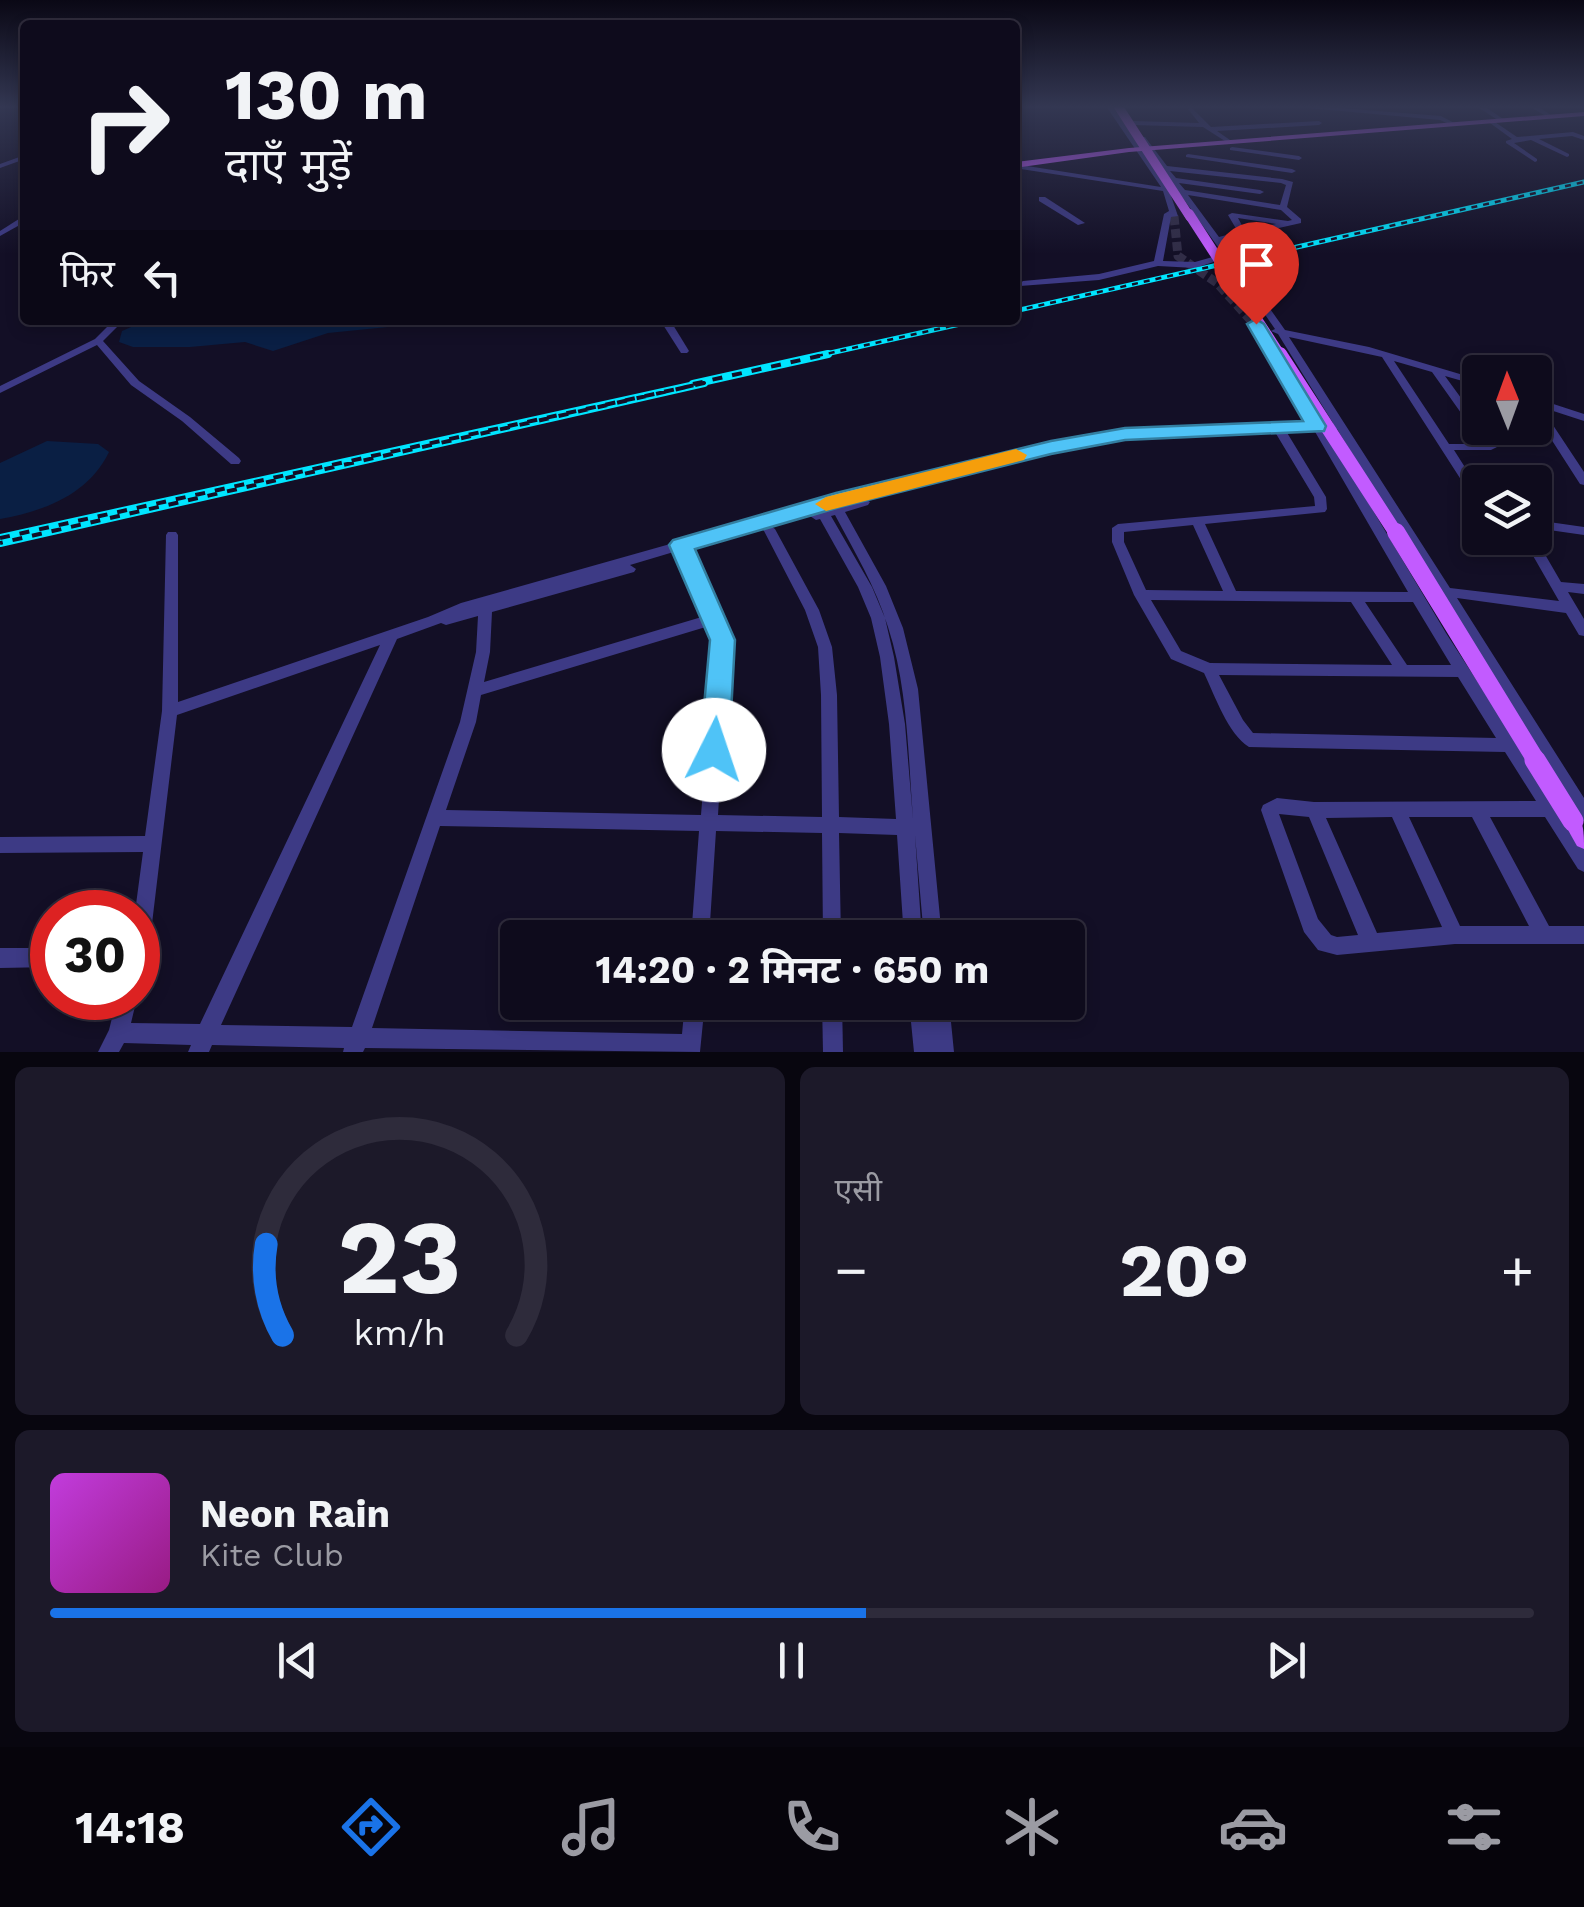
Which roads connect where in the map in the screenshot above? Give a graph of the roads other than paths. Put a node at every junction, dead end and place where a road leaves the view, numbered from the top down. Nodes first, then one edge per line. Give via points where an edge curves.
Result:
1 (1086, 155) edge
2 (1141, 155) edge
3 (1153, 155) edge
4 (1156, 155) edge
5 (1228, 155) edge
6 (1286, 155) edge
7 (1528, 155) edge
8 (1188, 156) dead end
9 (1299, 158) dead end
10 (1535, 160) dead end
11 (1230, 162) junction
12 (1020, 164) edge
13 (1020, 166) edge
14 (1166, 168) junction
15 (1292, 170) dead end
16 (1229, 174) junction
17 (1174, 180) junction
18 (1165, 187) junction
19 (1182, 190) junction
20 (1260, 192) dead end
21 (1042, 199) dead end
22 (1283, 208) junction
23 (1081, 223) dead end
24 (1288, 223) junction
25 (1243, 234) junction
26 (1216, 240) junction
27 (1228, 254) junction
28 (1158, 264) junction
29 (1020, 283) edge
30 (114, 325) edge
31 (668, 325) edge
32 (1281, 331) junction
33 (98, 341) junction
34 (684, 351) dead end
35 (1384, 354) junction
36 (1435, 370) junction
37 (1462, 378) edge
38 (0, 390) edge
39 (1552, 409) edge
40 (1584, 418) edge
41 (1343, 429) junction
42 (1280, 430) junction
43 (1319, 430) junction
44 (1552, 431) edge
45 (1447, 447) junction
46 (234, 461) dead end
47 (1462, 471) edge
48 (1584, 481) edge
49 (829, 508) junction
50 (1197, 521) junction
51 (1552, 526) edge
52 (768, 529) junction
53 (1584, 531) edge
54 (172, 534) dead end
55 (683, 549) junction
56 (1539, 555) edge
57 (1558, 586) junction
58 (1584, 589) edge
59 (1445, 592) junction
60 (1141, 594) junction
61 (1232, 596) junction
62 (1355, 597) junction
63 (1416, 597) junction
64 (485, 606) junction
65 (1570, 608) junction
66 (713, 619) junction
67 (1584, 631) edge
68 (391, 636) junction
69 (1209, 670) junction
70 (1402, 670) junction
71 (1462, 670) junction
72 (475, 691) junction
73 (170, 711) junction
74 (1507, 744) junction
75 (1477, 809) junction
76 (1547, 809) junction
77 (1314, 810) junction
78 (1397, 810) junction
79 (435, 818) junction
80 (709, 823) junction
81 (1580, 824) edge
82 (830, 825) junction
83 (914, 826) junction
84 (154, 844) junction
85 (0, 845) edge
86 (1584, 864) edge
87 (147, 890) edge
88 (701, 920) edge
89 (832, 920) edge
90 (914, 920) edge
91 (930, 920) edge
92 (1455, 935) junction
93 (1544, 935) junction
94 (1584, 935) edge
95 (1371, 942) junction
96 (0, 958) edge
97 (30, 958) edge
98 (694, 1020) edge
99 (832, 1020) edge
100 (921, 1020) edge
101 (941, 1020) edge
102 (113, 1042) edge
103 (202, 1043) edge
104 (356, 1045) edge
105 (692, 1048) edge
106 (833, 1052) edge
107 (924, 1052) edge
108 (944, 1052) edge

1 - 12 main road
2 - 18 street
3 - 81 main road, bridge
4 - 14 street
5 - 11 street
6 - 9 street
7 - 10 street
8 - 11 street
11 - 15 street
11 - 16 street
13 - 18 street
14 - 16 street
14 - 17 street
16 - 22 street via 1288,183
17 - 19 street
17 - 20 street
18 - 19 street
18 - 28 street via 1174,214 1168,214
19 - 22 street
19 - 26 street
21 - 23 street
22 - 24 street via 1298,220
24 - 25 street
24 - 25 street via 1232,216
25 - 26 street
26 - 27 street
27 - 28 street via 1195,265
27 - 32 street
28 - 29 street via 1099,278
30 - 33 street
31 - 34 street
32 - 35 street
32 - 41 street
32 - 43 street via 1257,327
33 - 38 street
33 - 46 street via 134,382
35 - 36 street
35 - 45 street
36 - 37 street
36 - 45 street via 1491,447
39 - 40 street
41 - 43 street
41 - 59 street
42 - 43 street
42 - 49 street via 1113,444
42 - 50 street via 1320,509
43 - 63 street
44 - 48 street
45 - 47 street
49 - 52 street
49 - 55 street
49 - 83 street via 878,618
50 - 60 street via 1115,531
50 - 61 street
51 - 53 street
52 - 55 street
52 - 82 street via 825,647
54 - 73 street
55 - 64 street
55 - 66 street
56 - 57 street
57 - 58 street
57 - 65 street
59 - 65 street
59 - 81 street
60 - 61 street
60 - 69 street via 1176,655
61 - 62 street
62 - 63 street
62 - 70 street
63 - 71 street
64 - 68 street
64 - 72 street
65 - 67 street
66 - 72 street
66 - 80 street via 722,640
68 - 73 street
68 - 103 street
69 - 70 street
69 - 74 street via 1250,740
70 - 71 street
71 - 74 street
72 - 79 street
73 - 84 street
74 - 76 street
75 - 76 street
75 - 78 street
75 - 93 street
76 - 86 street
77 - 78 street
77 - 95 street
77 - 95 street via 1270,810 1312,925 1325,943
78 - 92 street
79 - 80 street
79 - 104 street
80 - 82 street
80 - 88 street
82 - 83 street
82 - 89 street
83 - 90 street
83 - 91 street
84 - 85 street
84 - 87 street
92 - 93 street
92 - 95 street
93 - 94 street
96 - 97 street
98 - 105 street
99 - 106 street
100 - 107 street
101 - 108 street
102 - 103 street
103 - 104 street
104 - 105 street

